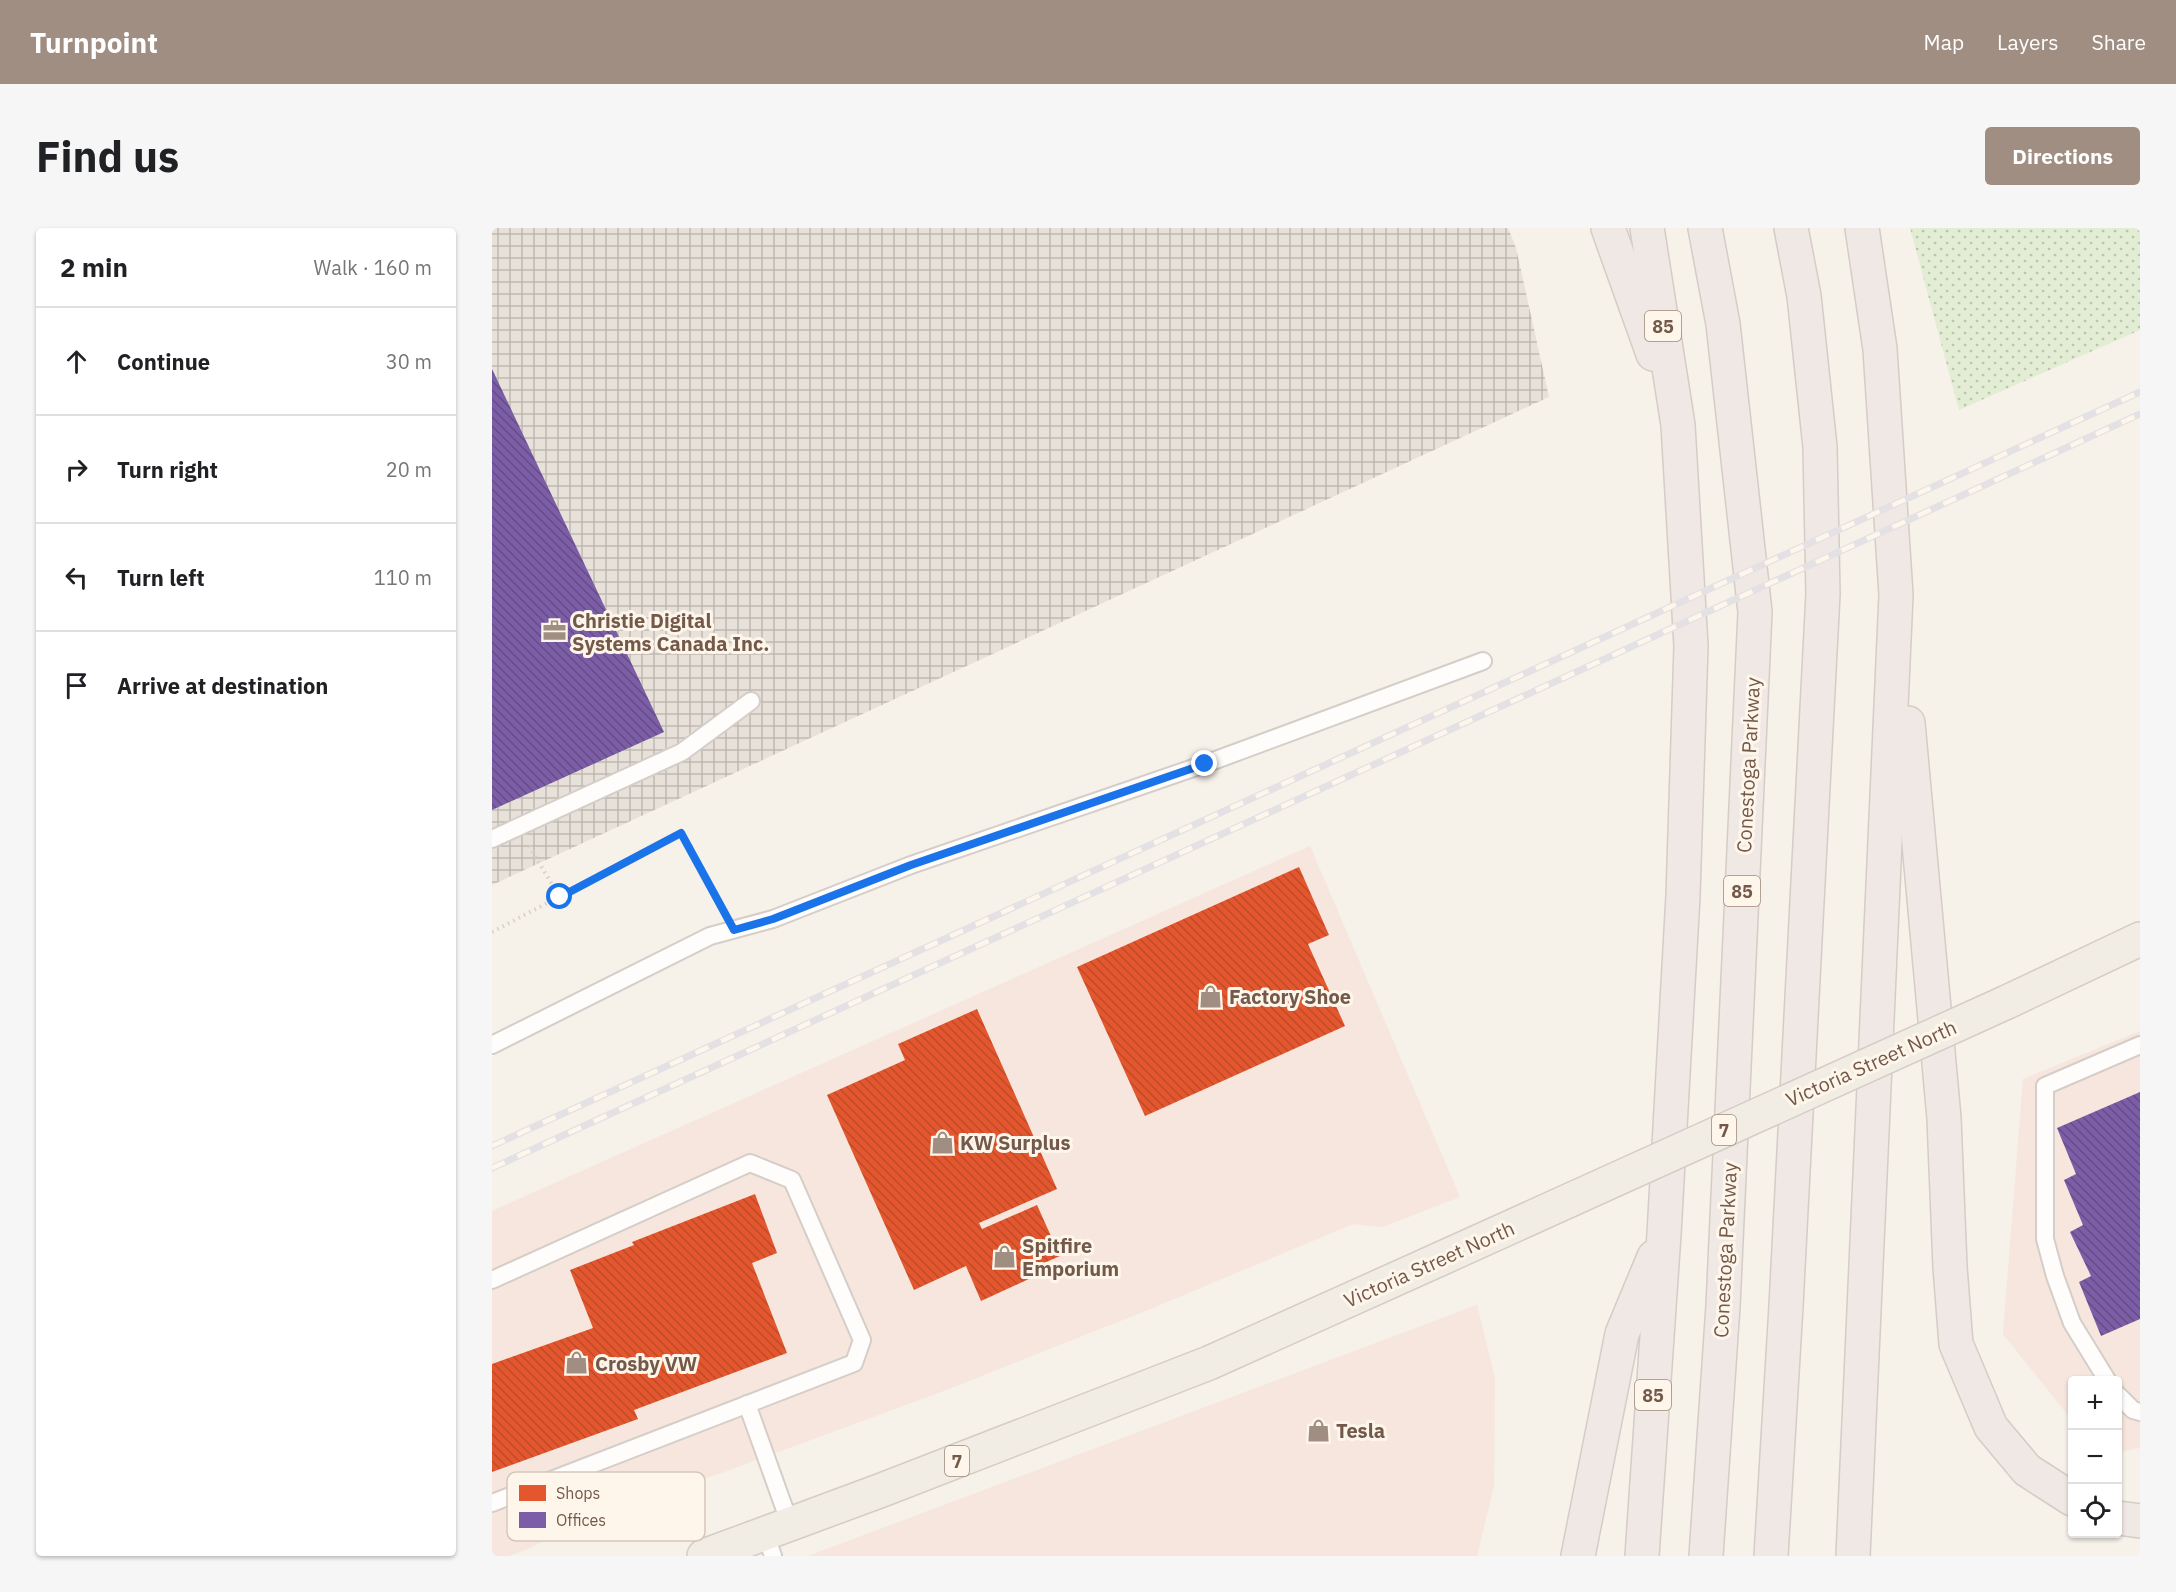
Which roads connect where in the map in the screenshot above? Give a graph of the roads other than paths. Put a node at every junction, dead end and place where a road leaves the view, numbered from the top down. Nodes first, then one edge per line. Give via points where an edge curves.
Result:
1 (1608, 228) edge
2 (1647, 228) edge
3 (1705, 228) edge
4 (1791, 228) edge
5 (1862, 228) edge
6 (1678, 424) junction
7 (1896, 595) junction
8 (1483, 661) dead end
9 (751, 701) dead end
10 (492, 839) edge
11 (2140, 939) edge
12 (492, 1045) edge
13 (2140, 1045) edge
14 (1664, 1233) junction
15 (492, 1280) edge
16 (2105, 1376) edge
17 (2122, 1399) edge
18 (747, 1404) junction
19 (2140, 1412) edge
20 (572, 1472) edge
21 (2068, 1496) edge
22 (507, 1497) edge
23 (492, 1503) edge
24 (2122, 1519) edge
25 (2140, 1521) edge
26 (776, 1538) edge
27 (704, 1556) edge
28 (1578, 1556) edge
29 (1641, 1556) edge
30 (1706, 1556) edge
31 (1771, 1556) edge
32 (1853, 1556) edge

1 - 6 highway
2 - 6 highway, 85
3 - 30 highway, Conestoga Parkway / 85 via 1723,324 1755,612 1723,1306
4 - 31 highway via 1804,296 1821,447 1823,594
5 - 7 highway via 1880,349
6 - 14 highway, 85 via 1691,646 1683,896
7 - 21 highway via 1944,1118 1956,1344 1991,1427 2027,1470
7 - 32 highway
8 - 12 lane via 1205,764 911,865 773,919 710,936
9 - 10 lane via 682,752
11 - 26 main road, Victoria Street North / 7, bridge via 1209,1363
13 - 16 lane via 2045,1086 2045,1239 2072,1323
14 - 28 highway via 1622,1334
14 - 29 highway, 85
15 - 18 lane via 750,1163 792,1180 862,1340 854,1363
17 - 19 lane
18 - 20 lane
18 - 26 lane
22 - 23 lane
24 - 25 highway
26 - 27 main road, Victoria Street North / 7

